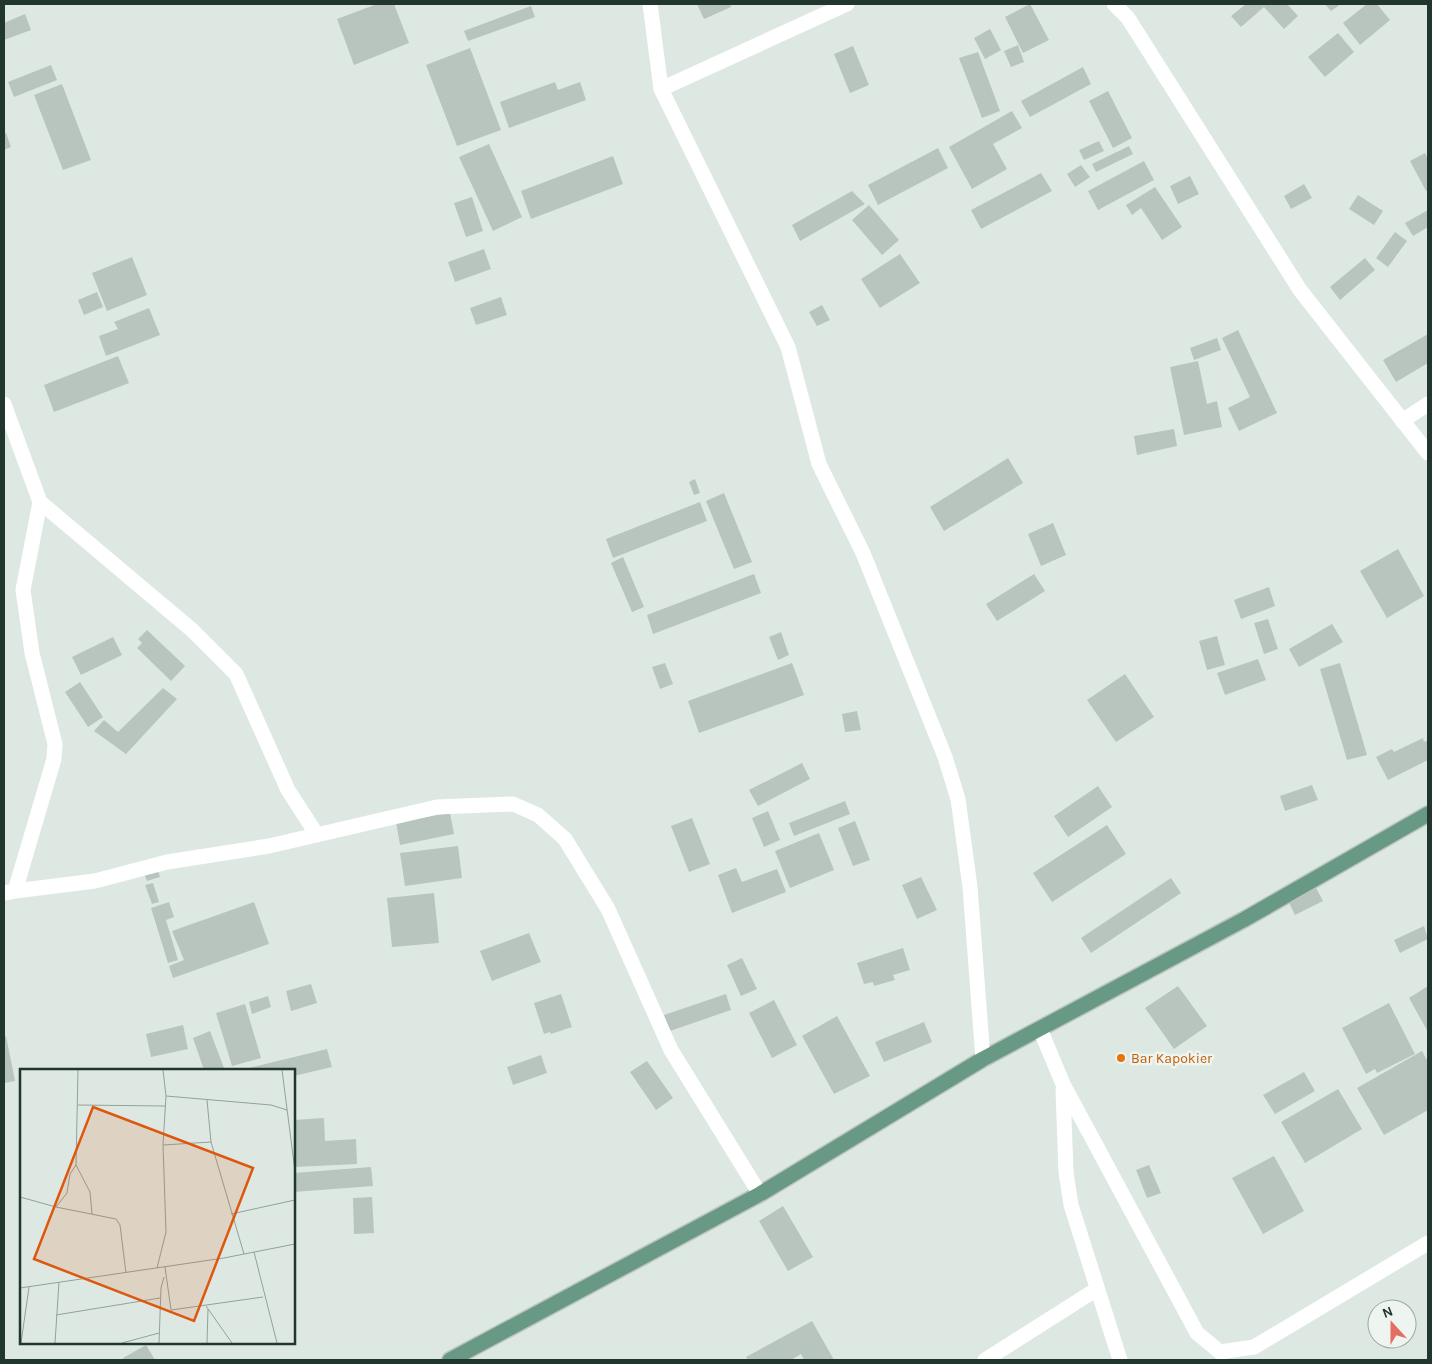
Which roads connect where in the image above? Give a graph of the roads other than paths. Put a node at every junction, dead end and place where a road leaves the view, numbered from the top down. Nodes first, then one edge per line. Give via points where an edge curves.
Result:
1 (650, 4) edge
2 (847, 4) edge
3 (1114, 4) edge
4 (661, 89) junction
5 (4, 404) edge
6 (1428, 404) edge
7 (1402, 422) junction
8 (1428, 454) edge
9 (40, 502) junction
10 (1428, 814) edge
11 (317, 835) junction
12 (10, 892) edge
13 (1040, 1029) junction
14 (983, 1059) junction
15 (1063, 1084) junction
16 (760, 1194) junction
17 (1428, 1244) edge
18 (1097, 1289) junction
19 (450, 1360) edge
20 (985, 1360) edge
21 (1120, 1360) edge

1 - 4 street
2 - 4 street
3 - 7 street via 1128,18 1300,290
4 - 14 street via 788,347 819,464 863,554 945,757 958,799 970,887
5 - 9 street
6 - 7 street
7 - 8 street
9 - 11 street via 192,630 236,674 288,790
9 - 12 street via 22,590 32,652 55,744 54,759
10 - 13 main road via 1245,920
11 - 12 street via 167,862 95,881
11 - 16 street via 437,807 514,804 538,815 565,839 608,909 671,1050
13 - 14 main road
13 - 15 street
14 - 16 main road
15 - 17 street via 1197,1332 1220,1352 1254,1348
15 - 18 street via 1066,1172 1071,1205
16 - 19 main road
18 - 20 street
18 - 21 street

